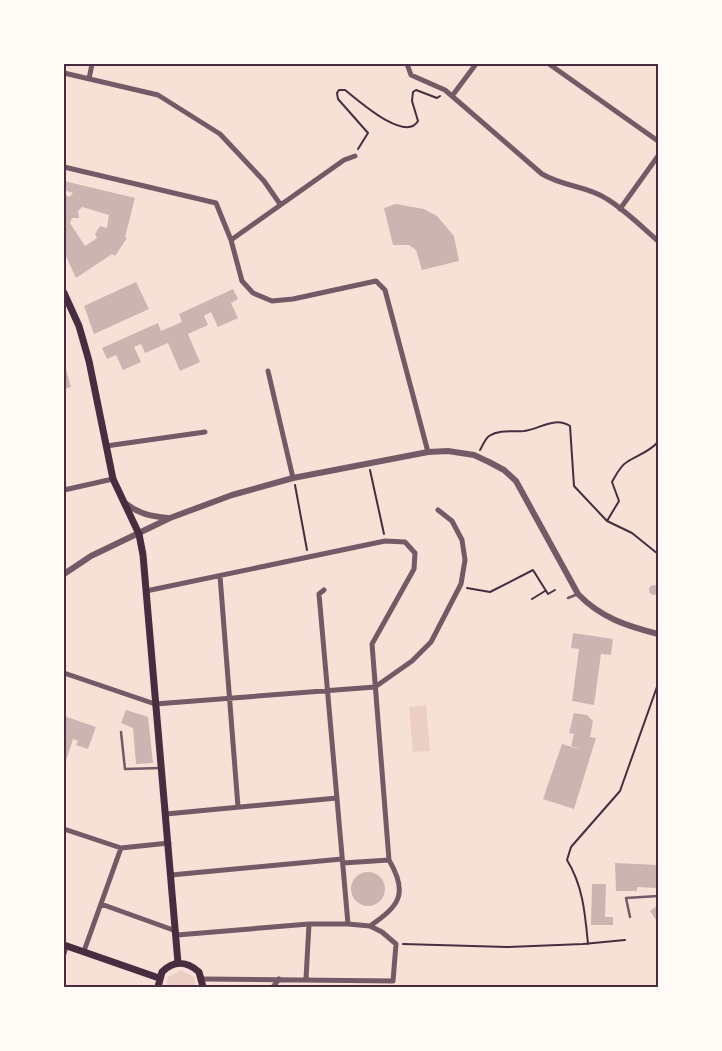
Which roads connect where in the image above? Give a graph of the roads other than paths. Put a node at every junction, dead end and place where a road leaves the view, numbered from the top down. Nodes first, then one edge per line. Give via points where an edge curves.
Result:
1 (92, 64) edge
2 (407, 64) edge
3 (476, 64) edge
4 (549, 64) edge
5 (64, 73) edge
6 (89, 79) junction
7 (452, 96) junction
8 (658, 141) edge
9 (355, 156) road end
10 (658, 156) edge
11 (64, 167) edge
12 (280, 204) junction
13 (620, 209) junction
14 (231, 240) junction
15 (658, 241) edge
16 (64, 293) edge
17 (268, 371) dead end
18 (205, 432) dead end
19 (106, 446) junction
20 (428, 452) junction
21 (294, 478) junction
22 (113, 479) junction
23 (64, 490) edge
24 (122, 501) junction
25 (438, 510) dead end
26 (170, 518) junction
27 (139, 534) junction
28 (64, 574) edge
29 (220, 576) junction
30 (324, 590) dead end
31 (146, 591) junction
32 (578, 594) junction
33 (568, 598) dead end
34 (658, 634) edge
35 (64, 673) edge
36 (375, 686) junction
37 (328, 690) junction
38 (228, 697) junction
39 (156, 704) junction
40 (121, 732) dead end
41 (162, 768) junction
42 (337, 798) junction
43 (238, 807) junction
44 (166, 814) junction
45 (64, 829) edge
46 (168, 843) junction
47 (121, 848) junction
48 (389, 860) junction
49 (343, 861) junction
50 (172, 875) junction
51 (658, 896) edge
52 (101, 904) junction
53 (630, 917) dead end
54 (309, 924) junction
55 (348, 924) junction
56 (370, 926) junction
57 (177, 933) junction
58 (65, 946) edge
59 (84, 952) junction
60 (64, 955) edge
61 (178, 963) junction
62 (159, 978) junction
63 (279, 979) junction
64 (306, 979) junction
65 (203, 983) edge
66 (383, 984) edge
67 (158, 987) edge
68 (273, 987) edge

1 - 6 street
2 - 7 street via 411,75
3 - 7 street
4 - 8 street
5 - 6 street
6 - 12 street via 158,96 220,134 264,181
7 - 13 street via 542,174 554,182 607,198
9 - 12 street via 344,160
10 - 13 street
11 - 14 street via 216,203
12 - 14 street
13 - 15 street
14 - 20 street via 242,281 253,293 272,301 376,281 385,290
16 - 19 main road via 79,326 89,361
17 - 21 street
18 - 19 street
19 - 22 main road
20 - 21 street
20 - 32 street via 460,452 476,456 504,470 516,481
21 - 26 street via 232,495
22 - 23 street
22 - 24 main road
24 - 26 street via 146,516
24 - 27 main road
25 - 36 street via 452,521 462,540 465,560 460,586 430,642 412,661
26 - 27 street
27 - 28 street via 91,556
27 - 31 main road
29 - 31 street
29 - 36 street via 384,538 405,542 415,553 414,569 372,644
29 - 38 street
30 - 37 street via 319,594
31 - 39 main road
32 - 33 lane
32 - 34 street via 604,615 622,624
35 - 39 street
36 - 37 street
36 - 48 street
37 - 38 street
37 - 42 street
38 - 39 street
38 - 43 street
39 - 41 main road
40 - 41 lane via 125,769
41 - 44 main road
42 - 43 street
42 - 49 street
43 - 44 street
44 - 46 main road
45 - 47 street
46 - 47 street
46 - 50 main road
47 - 52 street
48 - 49 street
48 - 56 street via 400,887 398,900 390,912
49 - 50 street
49 - 55 street
50 - 57 main road
51 - 53 lane via 626,898
52 - 57 street
52 - 59 street
54 - 55 street
54 - 57 street
54 - 64 street
55 - 56 street
56 - 66 street via 396,944 392,981
57 - 61 main road
58 - 59 main road
58 - 60 street
59 - 62 main road
61 - 62 main road via 167,968
61 - 65 main road via 194,967
62 - 67 main road
63 - 64 street
63 - 65 street
63 - 68 street
64 - 66 street

